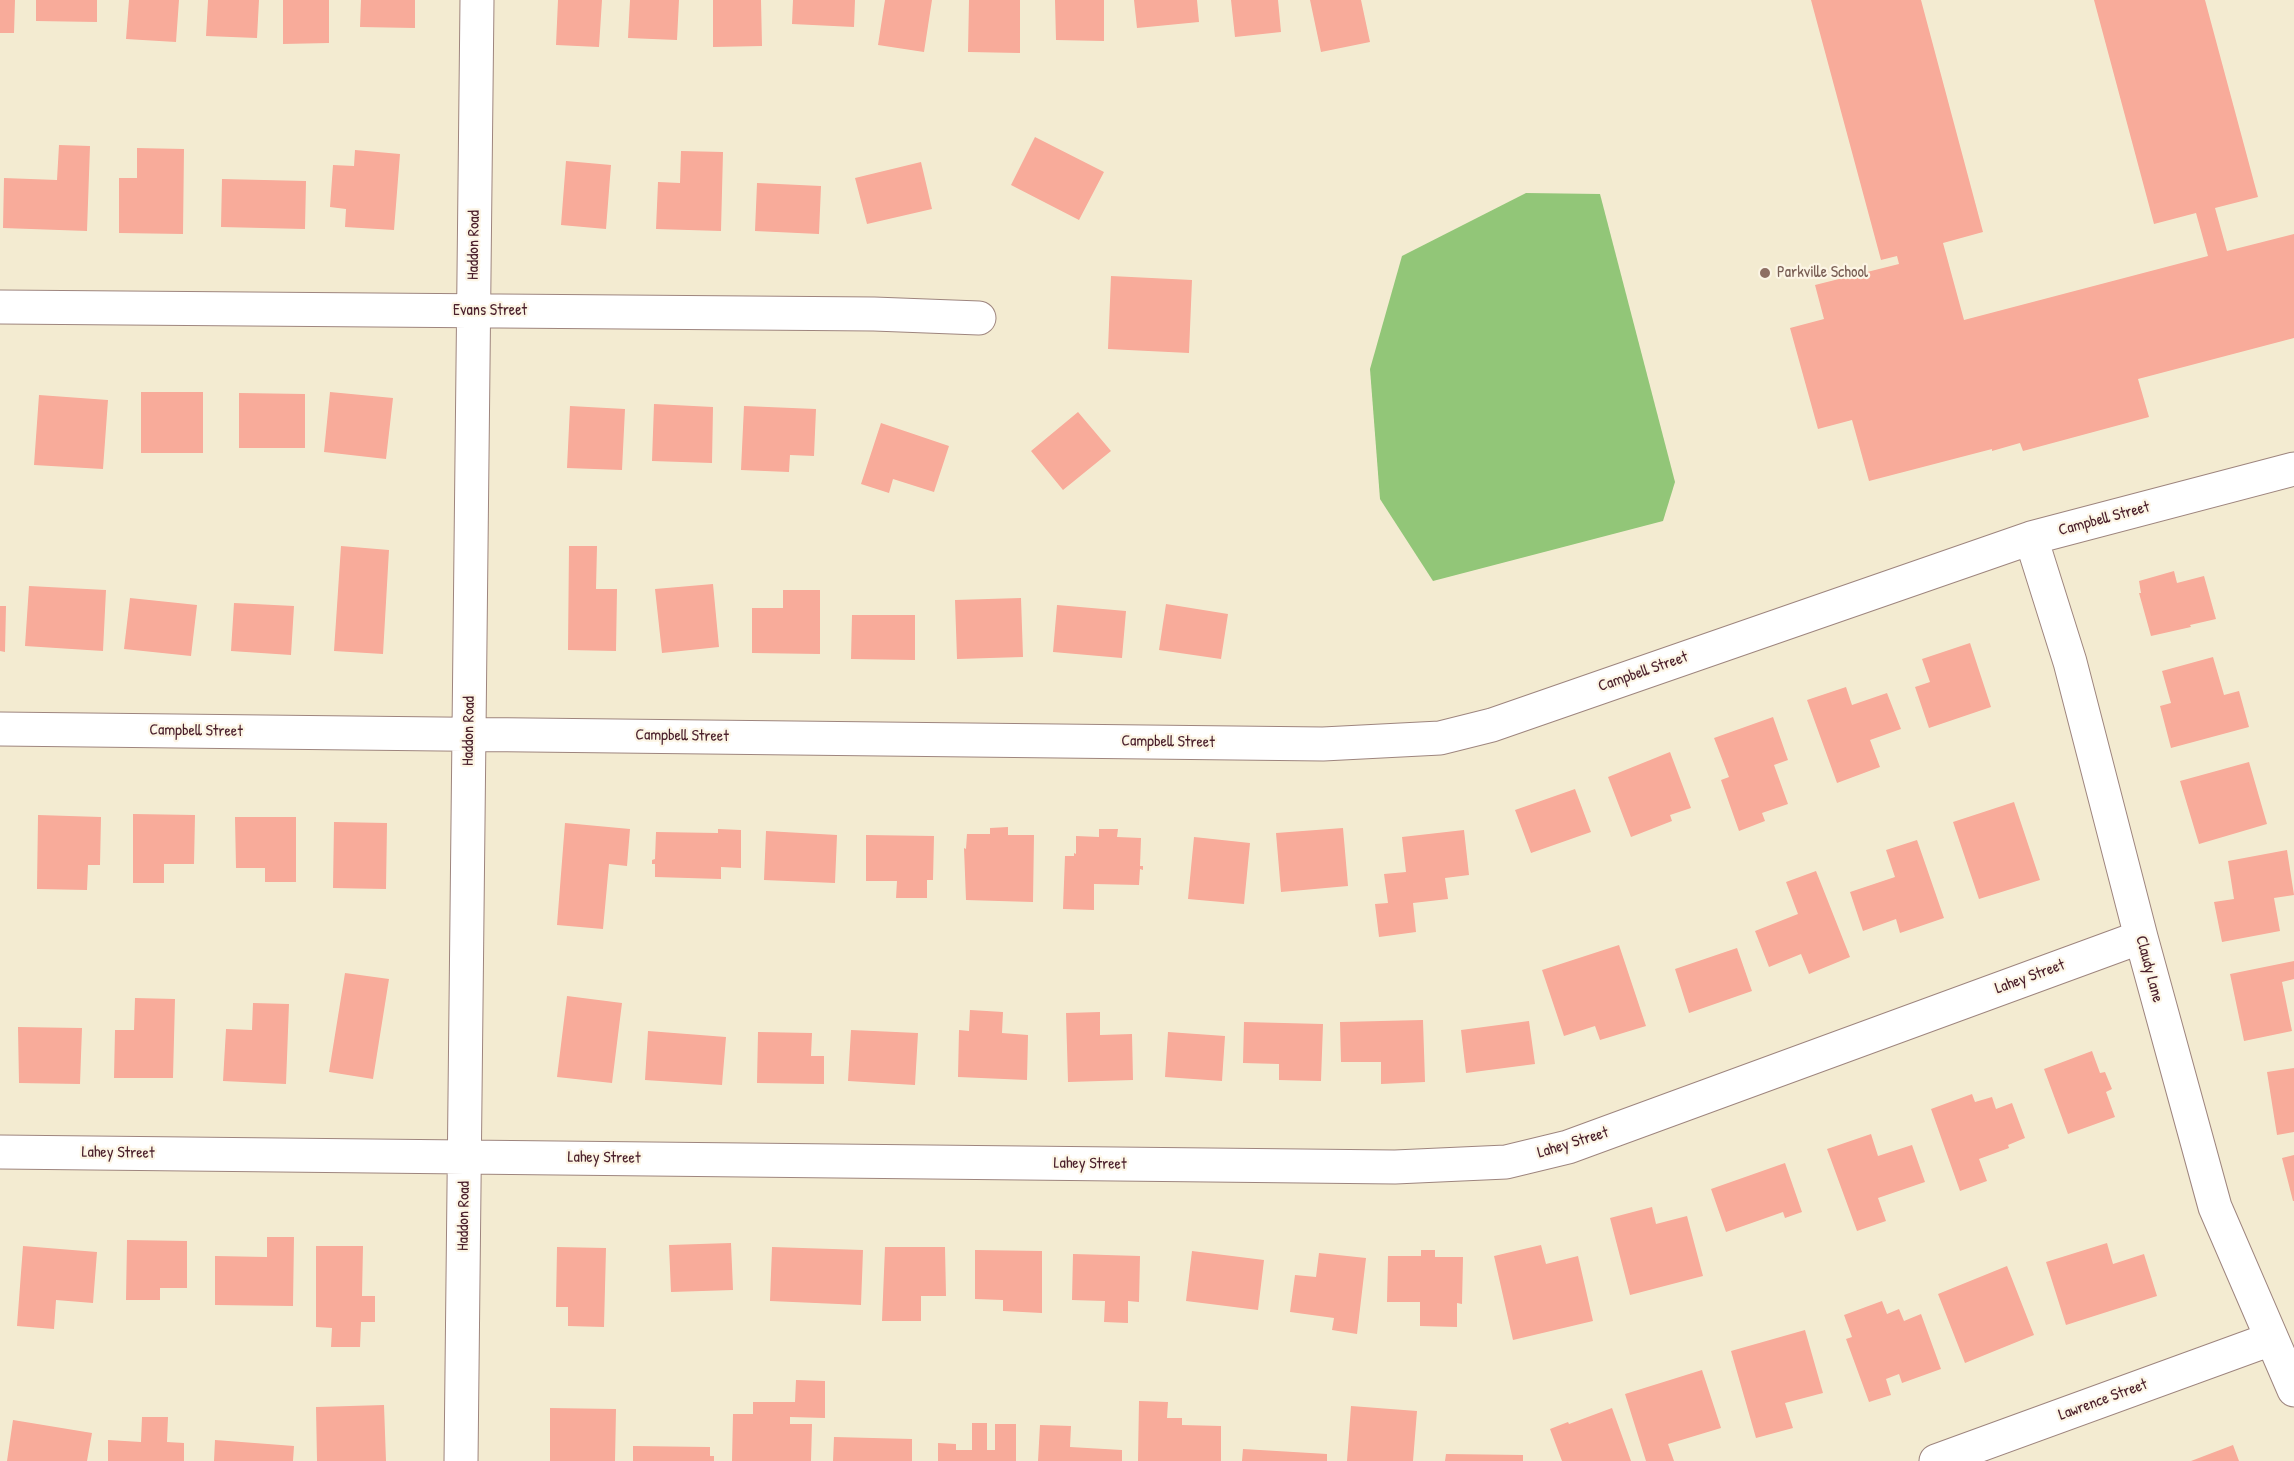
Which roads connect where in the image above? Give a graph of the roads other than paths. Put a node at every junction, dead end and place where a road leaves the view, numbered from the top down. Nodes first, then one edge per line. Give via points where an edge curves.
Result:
1 (477, 0) edge
2 (0, 307) edge
3 (473, 311) junction
4 (979, 318) dead end
5 (2294, 470) edge
6 (2031, 538) junction
7 (0, 729) edge
8 (469, 734) junction
9 (2141, 937) junction
10 (0, 1152) edge
11 (465, 1157) junction
12 (2271, 1339) junction
13 (2294, 1390) edge
14 (461, 1461) edge
15 (1936, 1461) edge

1 - 3 street, Haddon Road
2 - 3 street, Evans Street
3 - 4 street, Evans Street
3 - 8 street, Haddon Road
5 - 6 street, Campbell Street
6 - 8 street, Campbell Street via 1492,725 1440,738 1311,744
6 - 9 street, Claudy Lane via 2070,662
7 - 8 street, Campbell Street
8 - 11 street, Haddon Road
9 - 11 street, Lahey Street via 1568,1147 1506,1162 1395,1167
9 - 12 street, Claudy Lane via 2215,1207
10 - 11 street, Lahey Street
11 - 14 street, Haddon Road
12 - 13 street, Claudy Lane
12 - 15 street, Lawrence Street

